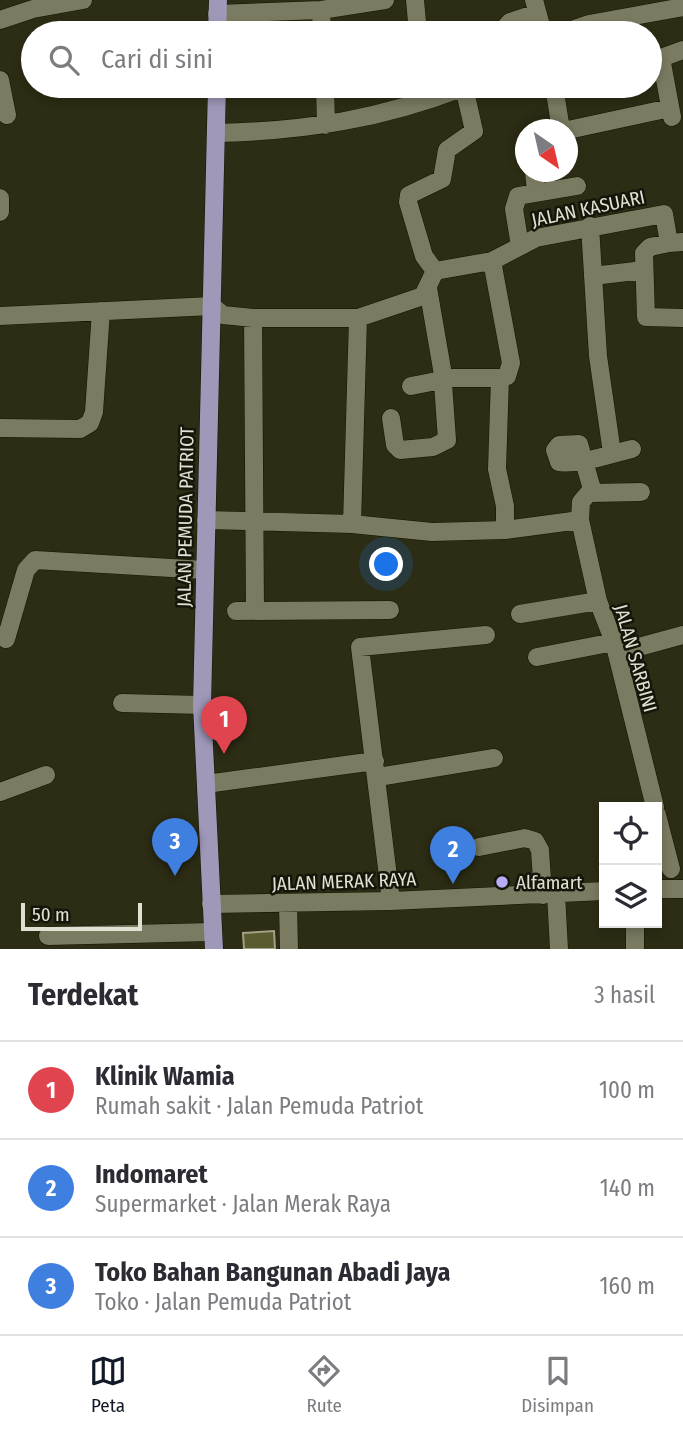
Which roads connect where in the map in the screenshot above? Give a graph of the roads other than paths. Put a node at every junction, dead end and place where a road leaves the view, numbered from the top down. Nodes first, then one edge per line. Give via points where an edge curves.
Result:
1 (83, 0) edge
2 (385, 0) edge
3 (415, 0) edge
4 (536, 6) edge
5 (218, 7) edge
6 (683, 8) edge
7 (321, 10) junction
8 (0, 20) edge
9 (321, 21) edge
10 (417, 21) edge
11 (512, 21) edge
12 (607, 21) edge
13 (683, 50) edge
14 (662, 58) edge
15 (662, 64) edge
16 (0, 80) edge
17 (217, 98) edge
18 (326, 98) edge
19 (418, 98) edge
20 (466, 98) edge
21 (556, 98) edge
22 (7, 115) dead end
23 (559, 119) edge
24 (327, 125) junction
25 (578, 128) edge
26 (217, 133) junction
27 (535, 182) edge
28 (577, 186) dead end
29 (536, 191) junction
30 (0, 198) edge
31 (0, 212) edge
32 (590, 226) junction
33 (676, 242) edge
34 (520, 246) junction
35 (492, 261) junction
36 (644, 270) junction
37 (435, 271) junction
38 (593, 276) junction
39 (428, 288) junction
40 (212, 306) junction
41 (101, 311) junction
42 (0, 316) edge
43 (253, 318) junction
44 (358, 318) junction
45 (683, 318) edge
46 (500, 378) junction
47 (443, 380) junction
48 (411, 386) dead end
49 (391, 418) dead end
50 (0, 428) edge
51 (632, 449) dead end
52 (612, 453) junction
53 (641, 492) dead end
54 (591, 493) junction
55 (206, 520) junction
56 (580, 520) junction
57 (256, 521) junction
58 (352, 524) junction
59 (505, 530) junction
60 (205, 570) junction
61 (598, 601) junction
62 (255, 610) junction
63 (390, 610) dead end
64 (236, 611) dead end
65 (520, 614) dead end
66 (486, 635) dead end
67 (683, 635) edge
68 (6, 639) dead end
69 (615, 648) junction
70 (537, 657) dead end
71 (122, 703) dead end
72 (202, 705) junction
73 (495, 758) dead end
74 (377, 769) junction
75 (46, 775) dead end
76 (206, 783) junction
77 (0, 792) edge
78 (654, 802) edge
79 (662, 837) edge
80 (479, 847) dead end
81 (670, 871) edge
82 (662, 889) edge
83 (683, 889) edge
84 (599, 891) edge
85 (549, 895) junction
86 (391, 901) junction
87 (211, 904) junction
88 (288, 904) junction
89 (635, 928) edge
90 (48, 936) dead end
91 (213, 940) edge
92 (289, 949) edge
93 (559, 949) edge
94 (635, 949) edge

1 - 8 street
2 - 7 street
3 - 10 street
4 - 11 street
5 - 7 street
6 - 12 street
7 - 9 street
13 - 14 street
15 - 25 street via 671,114
16 - 22 street
17 - 26 main road, JALAN PEMUDA PATRIOT
18 - 24 street
19 - 24 street via 400,111
20 - 37 street via 474,131 447,150 442,179 409,195 424,256
21 - 23 street
24 - 26 street
26 - 40 main road, JALAN PEMUDA PATRIOT
27 - 29 street
28 - 29 street
29 - 34 street via 514,202
30 - 31 street
32 - 33 street, JALAN KASUARI via 664,214
32 - 34 street, JALAN KASUARI
32 - 38 street
33 - 36 street via 646,250
34 - 35 street, JALAN KASUARI
35 - 37 street, JALAN KASUARI
35 - 46 street via 510,363 507,376
36 - 38 street
36 - 45 street via 646,317
37 - 39 street
38 - 52 street via 602,397
39 - 44 street via 414,300
39 - 47 street
40 - 41 street
40 - 43 street via 223,316
40 - 55 main road, JALAN PEMUDA PATRIOT
41 - 42 street
41 - 50 street via 90,423 80,429
43 - 44 street
43 - 57 street
44 - 58 street
46 - 47 street
46 - 59 street via 497,469
47 - 48 street
47 - 49 street via 447,440 442,444 400,450
51 - 52 street
52 - 54 street via 585,459
53 - 54 street
54 - 56 street via 581,502
55 - 57 street
55 - 60 main road, JALAN PEMUDA PATRIOT
56 - 59 street
56 - 61 street, JALAN SARBINI
57 - 58 street
57 - 62 street
58 - 59 street via 432,532
60 - 68 street via 35,560 26,570
60 - 72 main road, JALAN PEMUDA PATRIOT
61 - 65 street
61 - 69 street, JALAN SARBINI
62 - 63 street
62 - 64 street
66 - 74 street via 360,648
67 - 69 street
69 - 70 street
69 - 78 street, JALAN SARBINI
71 - 72 street
72 - 76 main road, JALAN PEMUDA PATRIOT
73 - 74 street
74 - 76 street
74 - 86 street
75 - 77 street
76 - 87 main road, JALAN PEMUDA PATRIOT
79 - 81 street
80 - 85 street via 524,838 535,841
82 - 83 street
84 - 85 street, JALAN MERAK RAYA
85 - 86 street, JALAN MERAK RAYA
85 - 93 street
86 - 88 street, JALAN MERAK RAYA
87 - 88 street, JALAN MERAK RAYA
87 - 91 main road, JALAN PEMUDA PATRIOT
88 - 92 street
89 - 94 street
90 - 91 street

